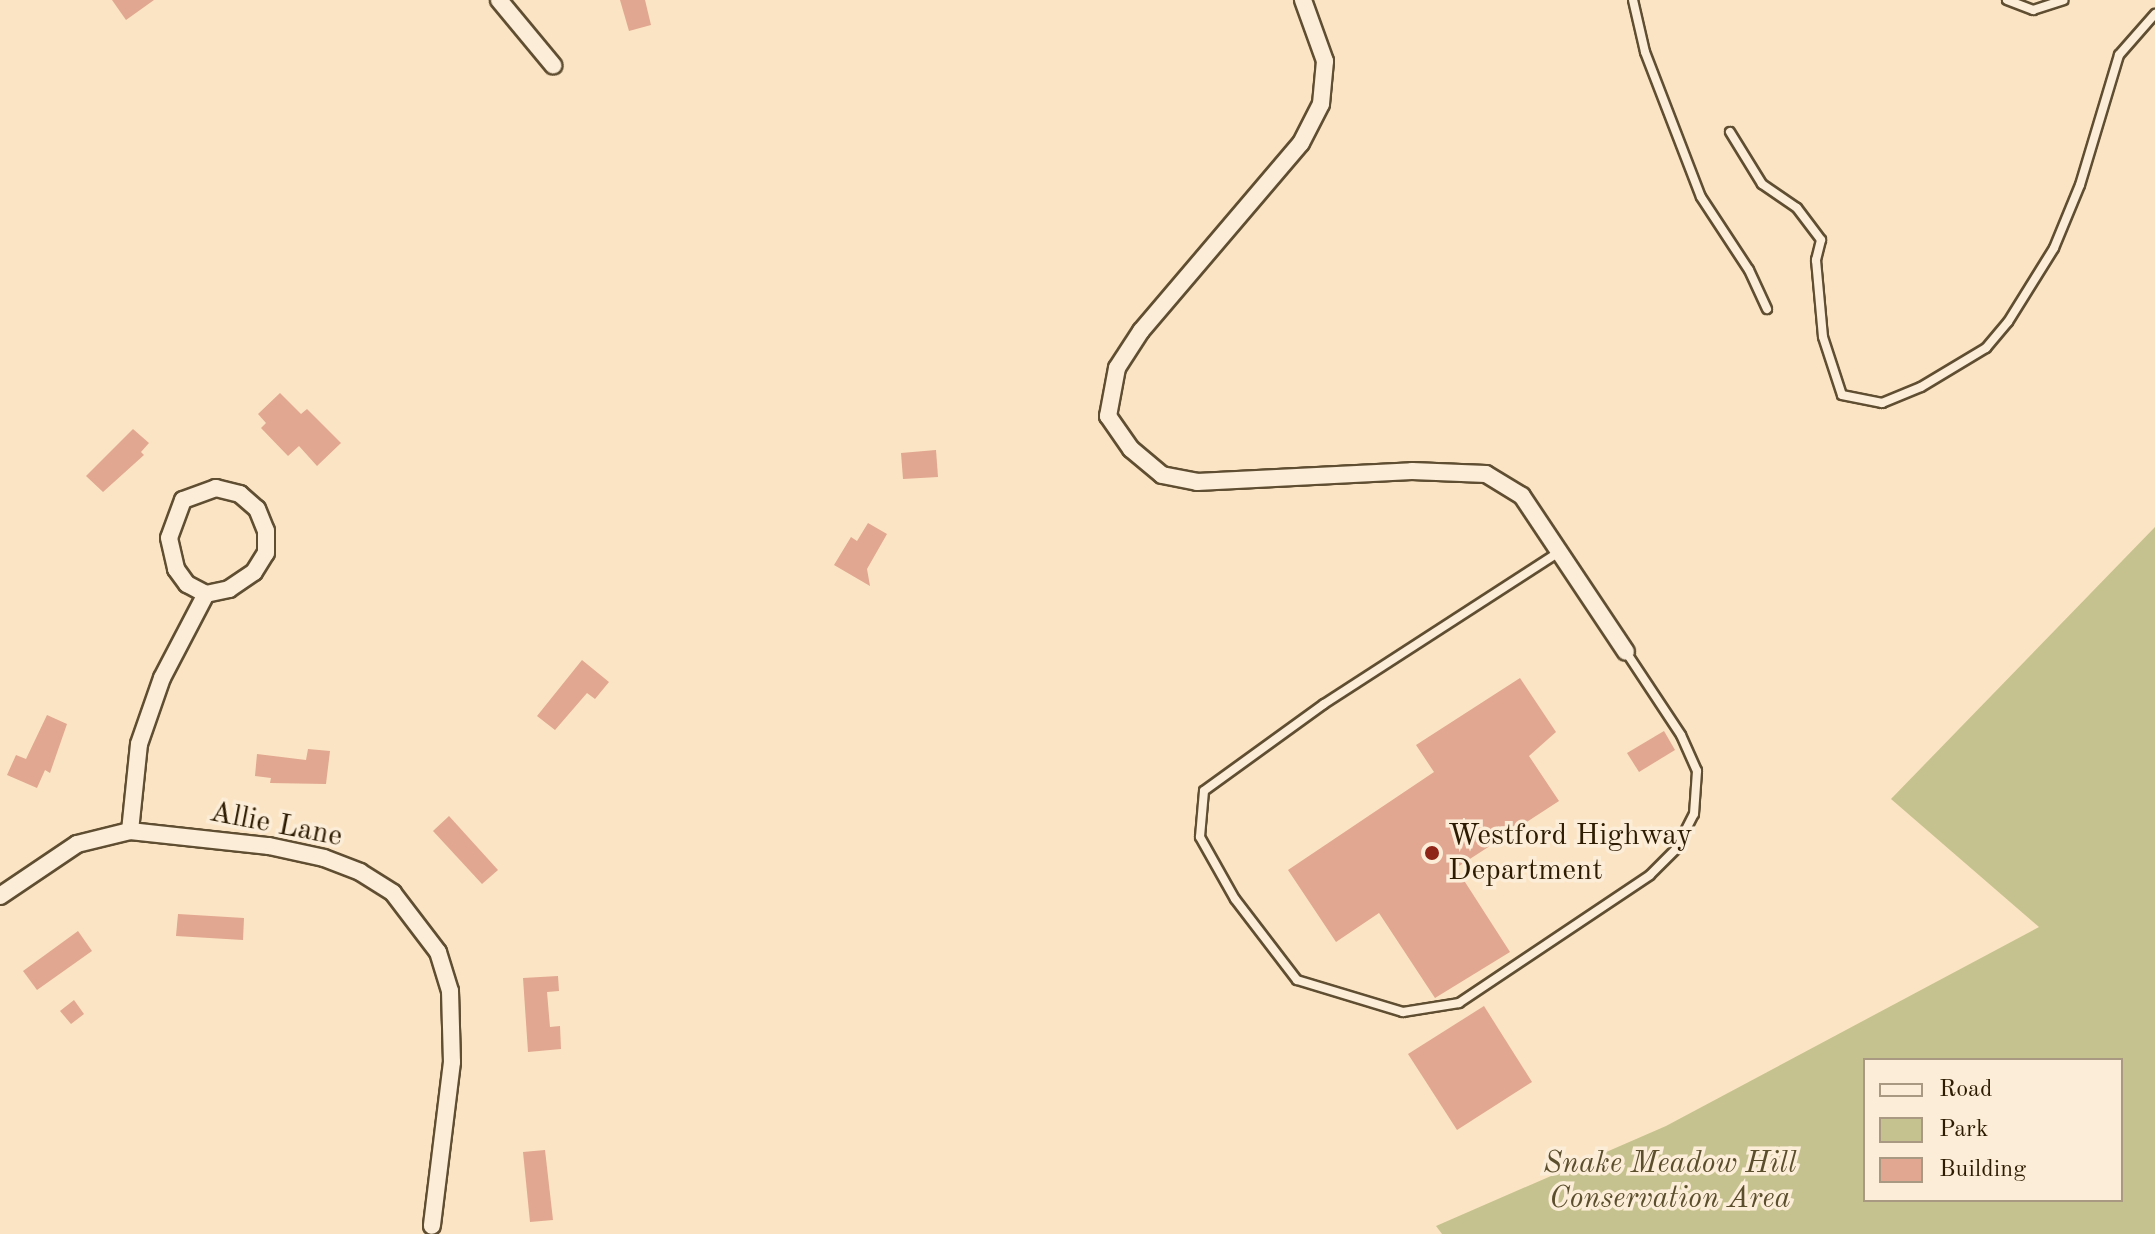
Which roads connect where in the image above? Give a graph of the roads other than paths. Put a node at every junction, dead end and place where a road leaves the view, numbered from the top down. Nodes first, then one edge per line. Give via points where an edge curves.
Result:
1 (499, 0) edge
2 (1303, 0) edge
3 (1633, 0) edge
4 (2007, 0) edge
5 (2063, 0) edge
6 (2155, 14) edge
7 (553, 65) dead end
8 (1730, 132) dead end
9 (1767, 309) dead end
10 (1559, 552) junction
11 (206, 594) junction
12 (1626, 652) joint
13 (130, 831) junction
14 (0, 896) edge
15 (432, 1226) dead end

1 - 7 street
2 - 10 street via 1325,61 1321,104 1301,143 1141,331 1117,368 1108,416 1131,449 1162,475 1197,482 1412,471 1486,474 1522,496
3 - 9 lane via 1645,52 1701,197 1749,270
4 - 5 lane via 2033,10
6 - 8 lane via 2119,55 2080,185 2054,248 2008,322 1986,348 1921,387 1882,403 1842,395 1823,337 1816,260 1821,240 1797,208 1762,184
10 - 12 street
10 - 12 lane via 1324,704 1204,791 1200,837 1235,899 1297,980 1403,1012 1459,1003 1650,875 1676,849 1694,814 1697,771 1681,735
11 - 11 street via 229,589 254,572 266,553 266,531 257,509 240,494 216,488 183,500 169,538 176,569 187,584
11 - 13 street via 147,709
13 - 14 street, Allie Lane via 77,844
13 - 15 street, Allie Lane via 269,846 324,858 393,893 422,925 438,952 452,1020 452,1062

